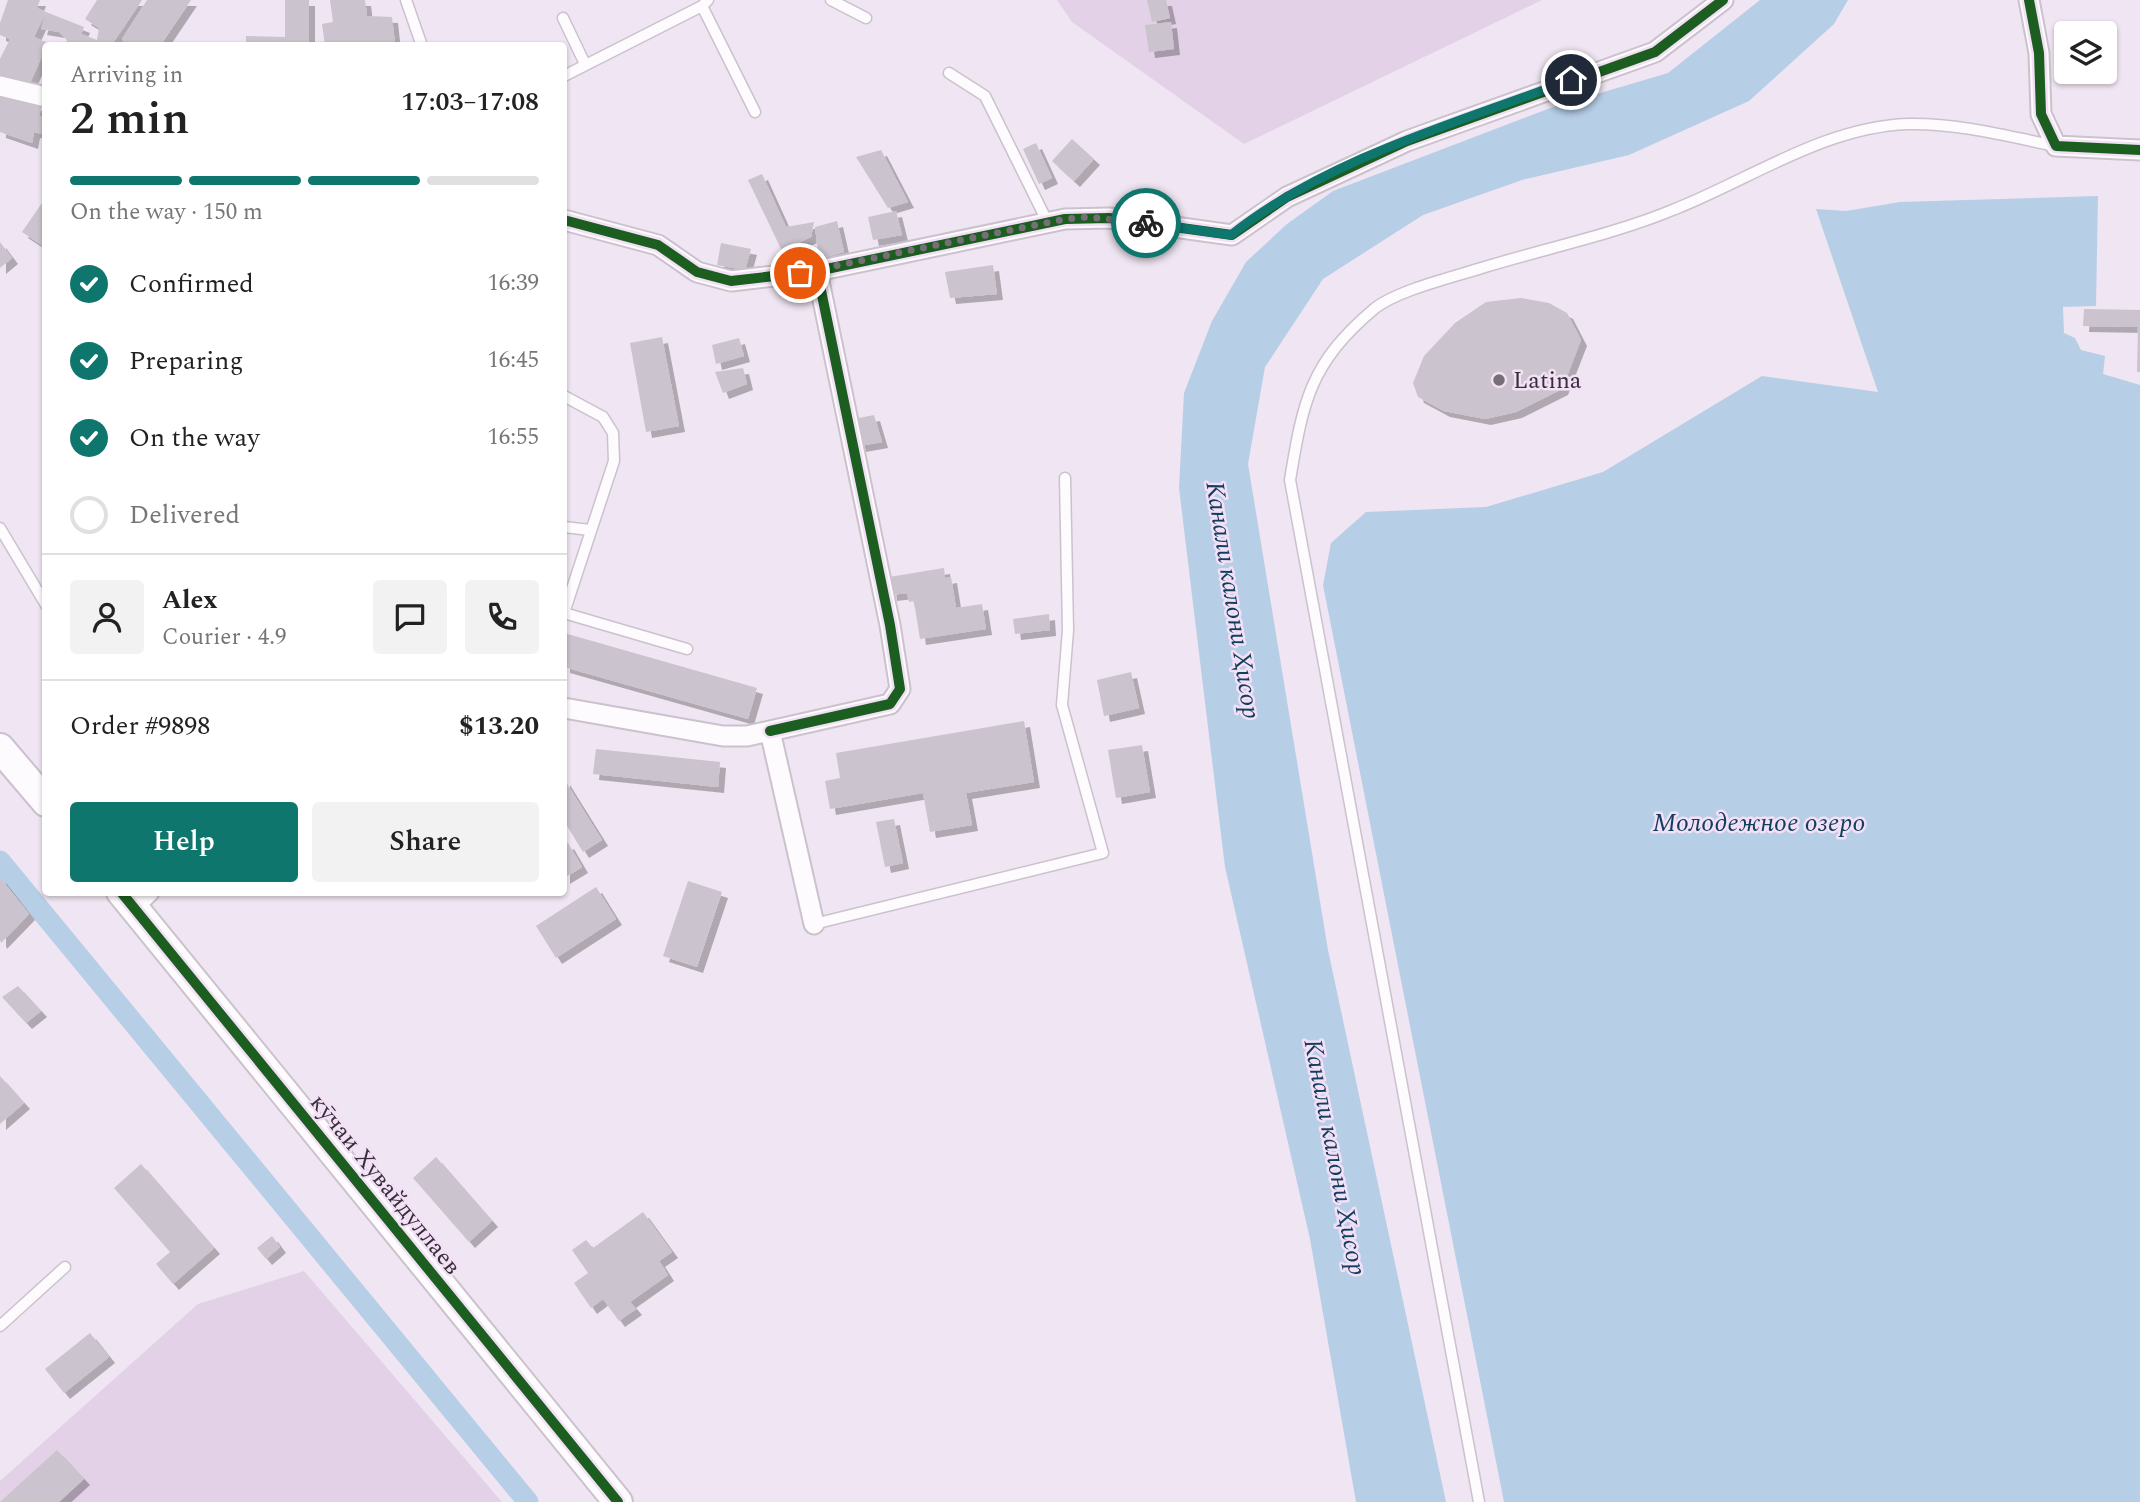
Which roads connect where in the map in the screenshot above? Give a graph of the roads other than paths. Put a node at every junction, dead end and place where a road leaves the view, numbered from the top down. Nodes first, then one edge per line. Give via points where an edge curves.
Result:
1 (406, 0) edge
2 (831, 0) edge
3 (1723, 0) edge
4 (2029, 0) edge
5 (705, 3) edge
6 (563, 18) dead end
7 (866, 18) dead end
8 (421, 42) edge
9 (585, 64) junction
10 (949, 73) dead end
11 (567, 74) edge
12 (0, 86) edge
13 (42, 96) edge
14 (755, 112) dead end
15 (2056, 146) junction
16 (2140, 150) edge
17 (567, 221) edge
18 (1047, 221) junction
19 (817, 271) junction
20 (567, 398) edge
21 (1065, 478) dead end
22 (0, 527) edge
23 (567, 527) edge
24 (590, 530) junction
25 (42, 597) edge
26 (567, 603) edge
27 (567, 614) edge
28 (687, 649) dead end
29 (567, 709) edge
30 (770, 731) junction
31 (0, 747) edge
32 (42, 797) edge
33 (135, 897) edge
34 (814, 924) joint
35 (65, 1267) dead end
36 (0, 1326) edge
37 (618, 1502) edge
38 (1479, 1502) edge

1 - 8 lane
2 - 7 lane
3 - 18 street via 1655,52 1407,141 1319,180 1231,235 1088,217
4 - 15 street via 2039,53 2041,114
5 - 9 lane
5 - 14 lane
6 - 9 lane
9 - 11 lane
10 - 18 lane via 985,96
12 - 13 street
15 - 16 street
15 - 38 lane via 1969,129 1907,124 1834,137 1674,210 1430,284 1377,307 1347,334 1315,376 1300,421 1290,480
17 - 19 street via 658,245 709,277 731,281
18 - 19 street
19 - 30 street via 900,689 890,704
20 - 24 lane via 603,417 612,433 614,461
21 - 34 lane via 1069,606 1062,705 1103,853
22 - 25 lane
23 - 24 lane
24 - 26 lane
27 - 28 lane
29 - 30 street via 723,736
30 - 34 street
31 - 32 street
33 - 37 street, кӯчаи Хувайдуллаев
35 - 36 lane

